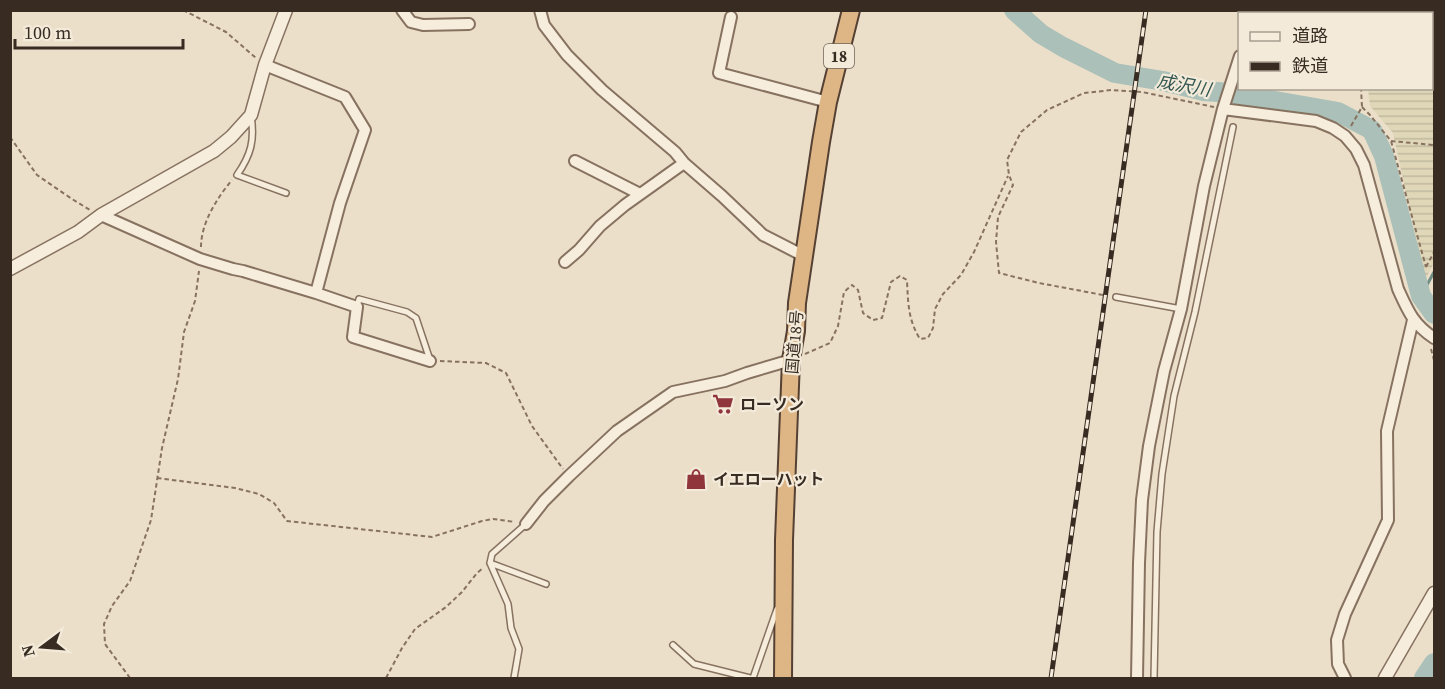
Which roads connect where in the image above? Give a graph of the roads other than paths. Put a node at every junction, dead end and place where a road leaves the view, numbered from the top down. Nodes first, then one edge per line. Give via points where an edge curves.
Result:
1 (286, 10) edge
2 (402, 10) edge
3 (540, 10) edge
4 (851, 10) edge
5 (731, 17) dead end
6 (469, 24) dead end
7 (1238, 59) edge
8 (266, 65) junction
9 (828, 102) junction
10 (1223, 109) junction
11 (251, 115) junction
12 (1233, 127) dead end
13 (575, 161) dead end
14 (684, 163) junction
15 (286, 193) dead end
16 (640, 194) junction
17 (101, 215) junction
18 (804, 256) junction
19 (565, 262) dead end
20 (10, 269) edge
21 (316, 292) junction
22 (1116, 297) dead end
23 (357, 306) junction
24 (1181, 309) junction
25 (1413, 320) junction
26 (1434, 338) edge
27 (791, 360) junction
28 (430, 361) joint
29 (526, 524) joint
30 (490, 563) junction
31 (546, 584) dead end
32 (784, 590) junction
33 (1434, 593) edge
34 (673, 645) dead end
35 (514, 678) edge
36 (751, 678) edge
37 (783, 678) edge
38 (1137, 678) edge
39 (1154, 678) edge
40 (1345, 678) edge
41 (1385, 678) edge

1 - 8 street
2 - 6 street via 411,22 423,25
3 - 14 street via 544,25 567,55
4 - 9 highway, 国道18号 / 18
5 - 9 street via 719,73
7 - 10 street
8 - 11 street
8 - 21 street via 345,97 365,130
9 - 18 highway, 国道18号 / 18
10 - 24 street
10 - 25 street via 1316,121 1345,136 1364,165 1398,289
11 - 15 lane via 251,150 237,175
11 - 17 street via 214,151
12 - 39 lane via 1174,396 1162,474
13 - 16 street
14 - 16 street
14 - 18 street via 763,235
16 - 19 street via 600,225
17 - 20 street
17 - 21 street via 200,259
18 - 27 highway, 国道18号 / 18
21 - 23 street
22 - 24 lane
23 - 28 street via 353,337
23 - 28 lane via 359,299 416,318
24 - 38 street via 1164,371 1142,500
25 - 26 street
25 - 40 street via 1388,431 1388,520 1337,640 1338,664
27 - 29 street via 673,392 617,431 544,501
27 - 32 highway, 国道18号 / 18
29 - 30 lane via 492,554
30 - 31 lane
30 - 35 lane via 508,604 519,649
32 - 36 lane
32 - 37 highway, 国道18号 / 18
33 - 41 street
34 - 36 lane via 694,664

